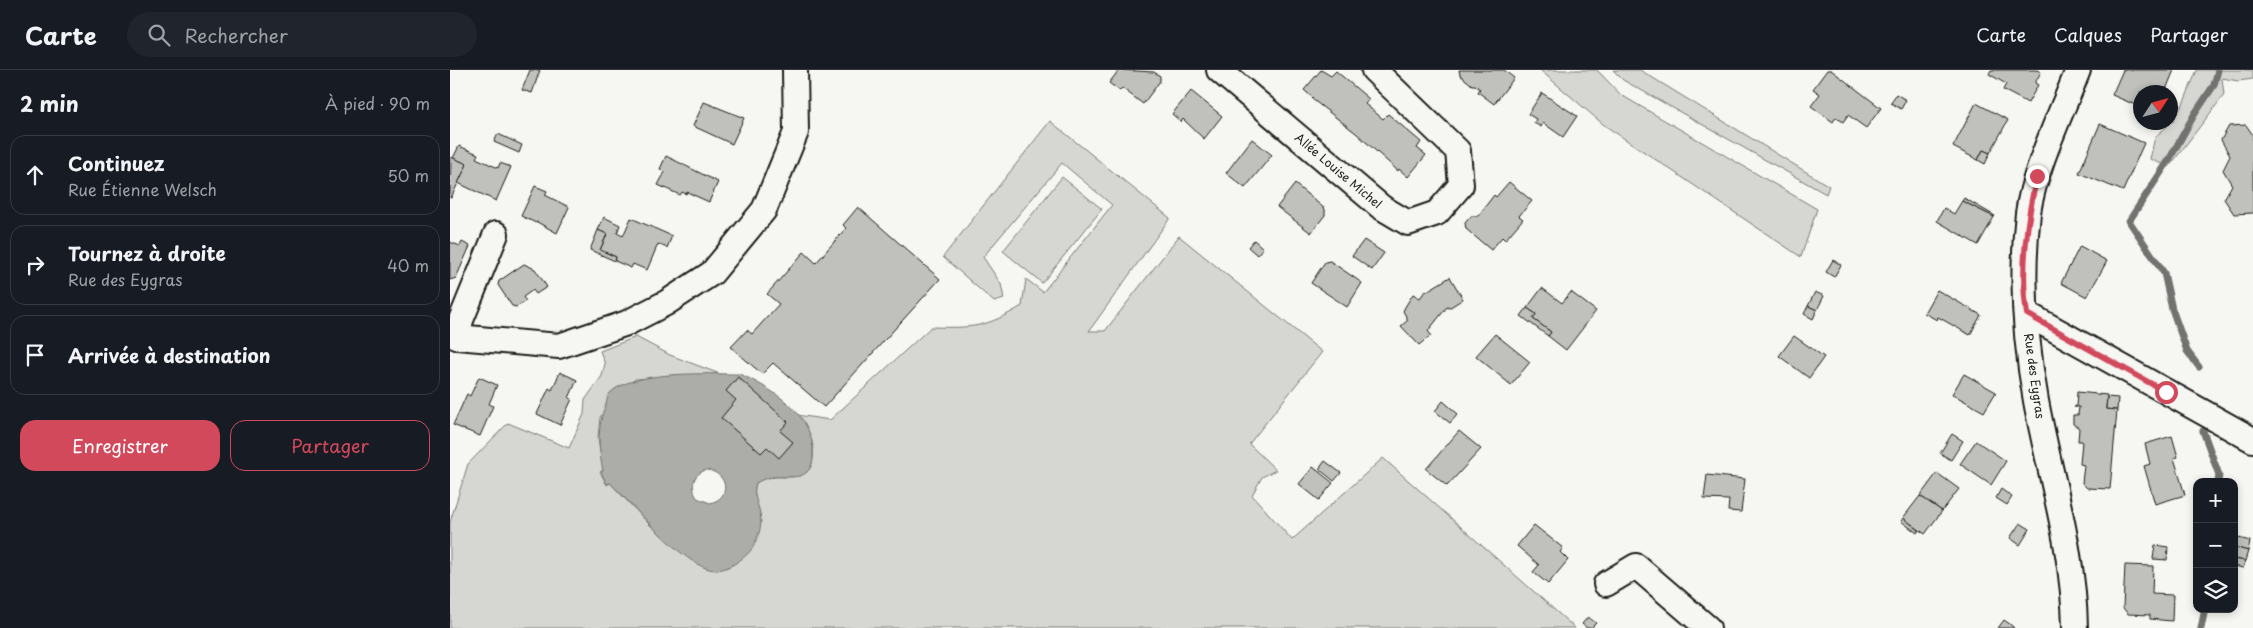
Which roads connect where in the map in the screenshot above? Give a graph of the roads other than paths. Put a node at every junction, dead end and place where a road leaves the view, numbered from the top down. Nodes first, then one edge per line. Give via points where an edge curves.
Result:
1 (795, 70) edge
2 (1220, 70) edge
3 (1374, 70) edge
4 (2078, 70) edge
5 (496, 234) dead end
6 (2027, 314) junction
7 (453, 336) edge
8 (2253, 440) edge
9 (1606, 584) dead end
10 (1708, 628) edge
11 (2075, 628) edge

1 - 7 street via 796,132 764,210 712,273 666,303 627,323 559,346
2 - 3 street, Allée Louise Michel via 1381,207 1408,223 1438,214 1461,185 1458,150
4 - 6 street, Rue des Eygras via 2037,176 2028,212 2024,298
5 - 7 street
6 - 8 street
6 - 11 street, Rue des Eygras via 2036,399 2069,556
9 - 10 street via 1636,566

